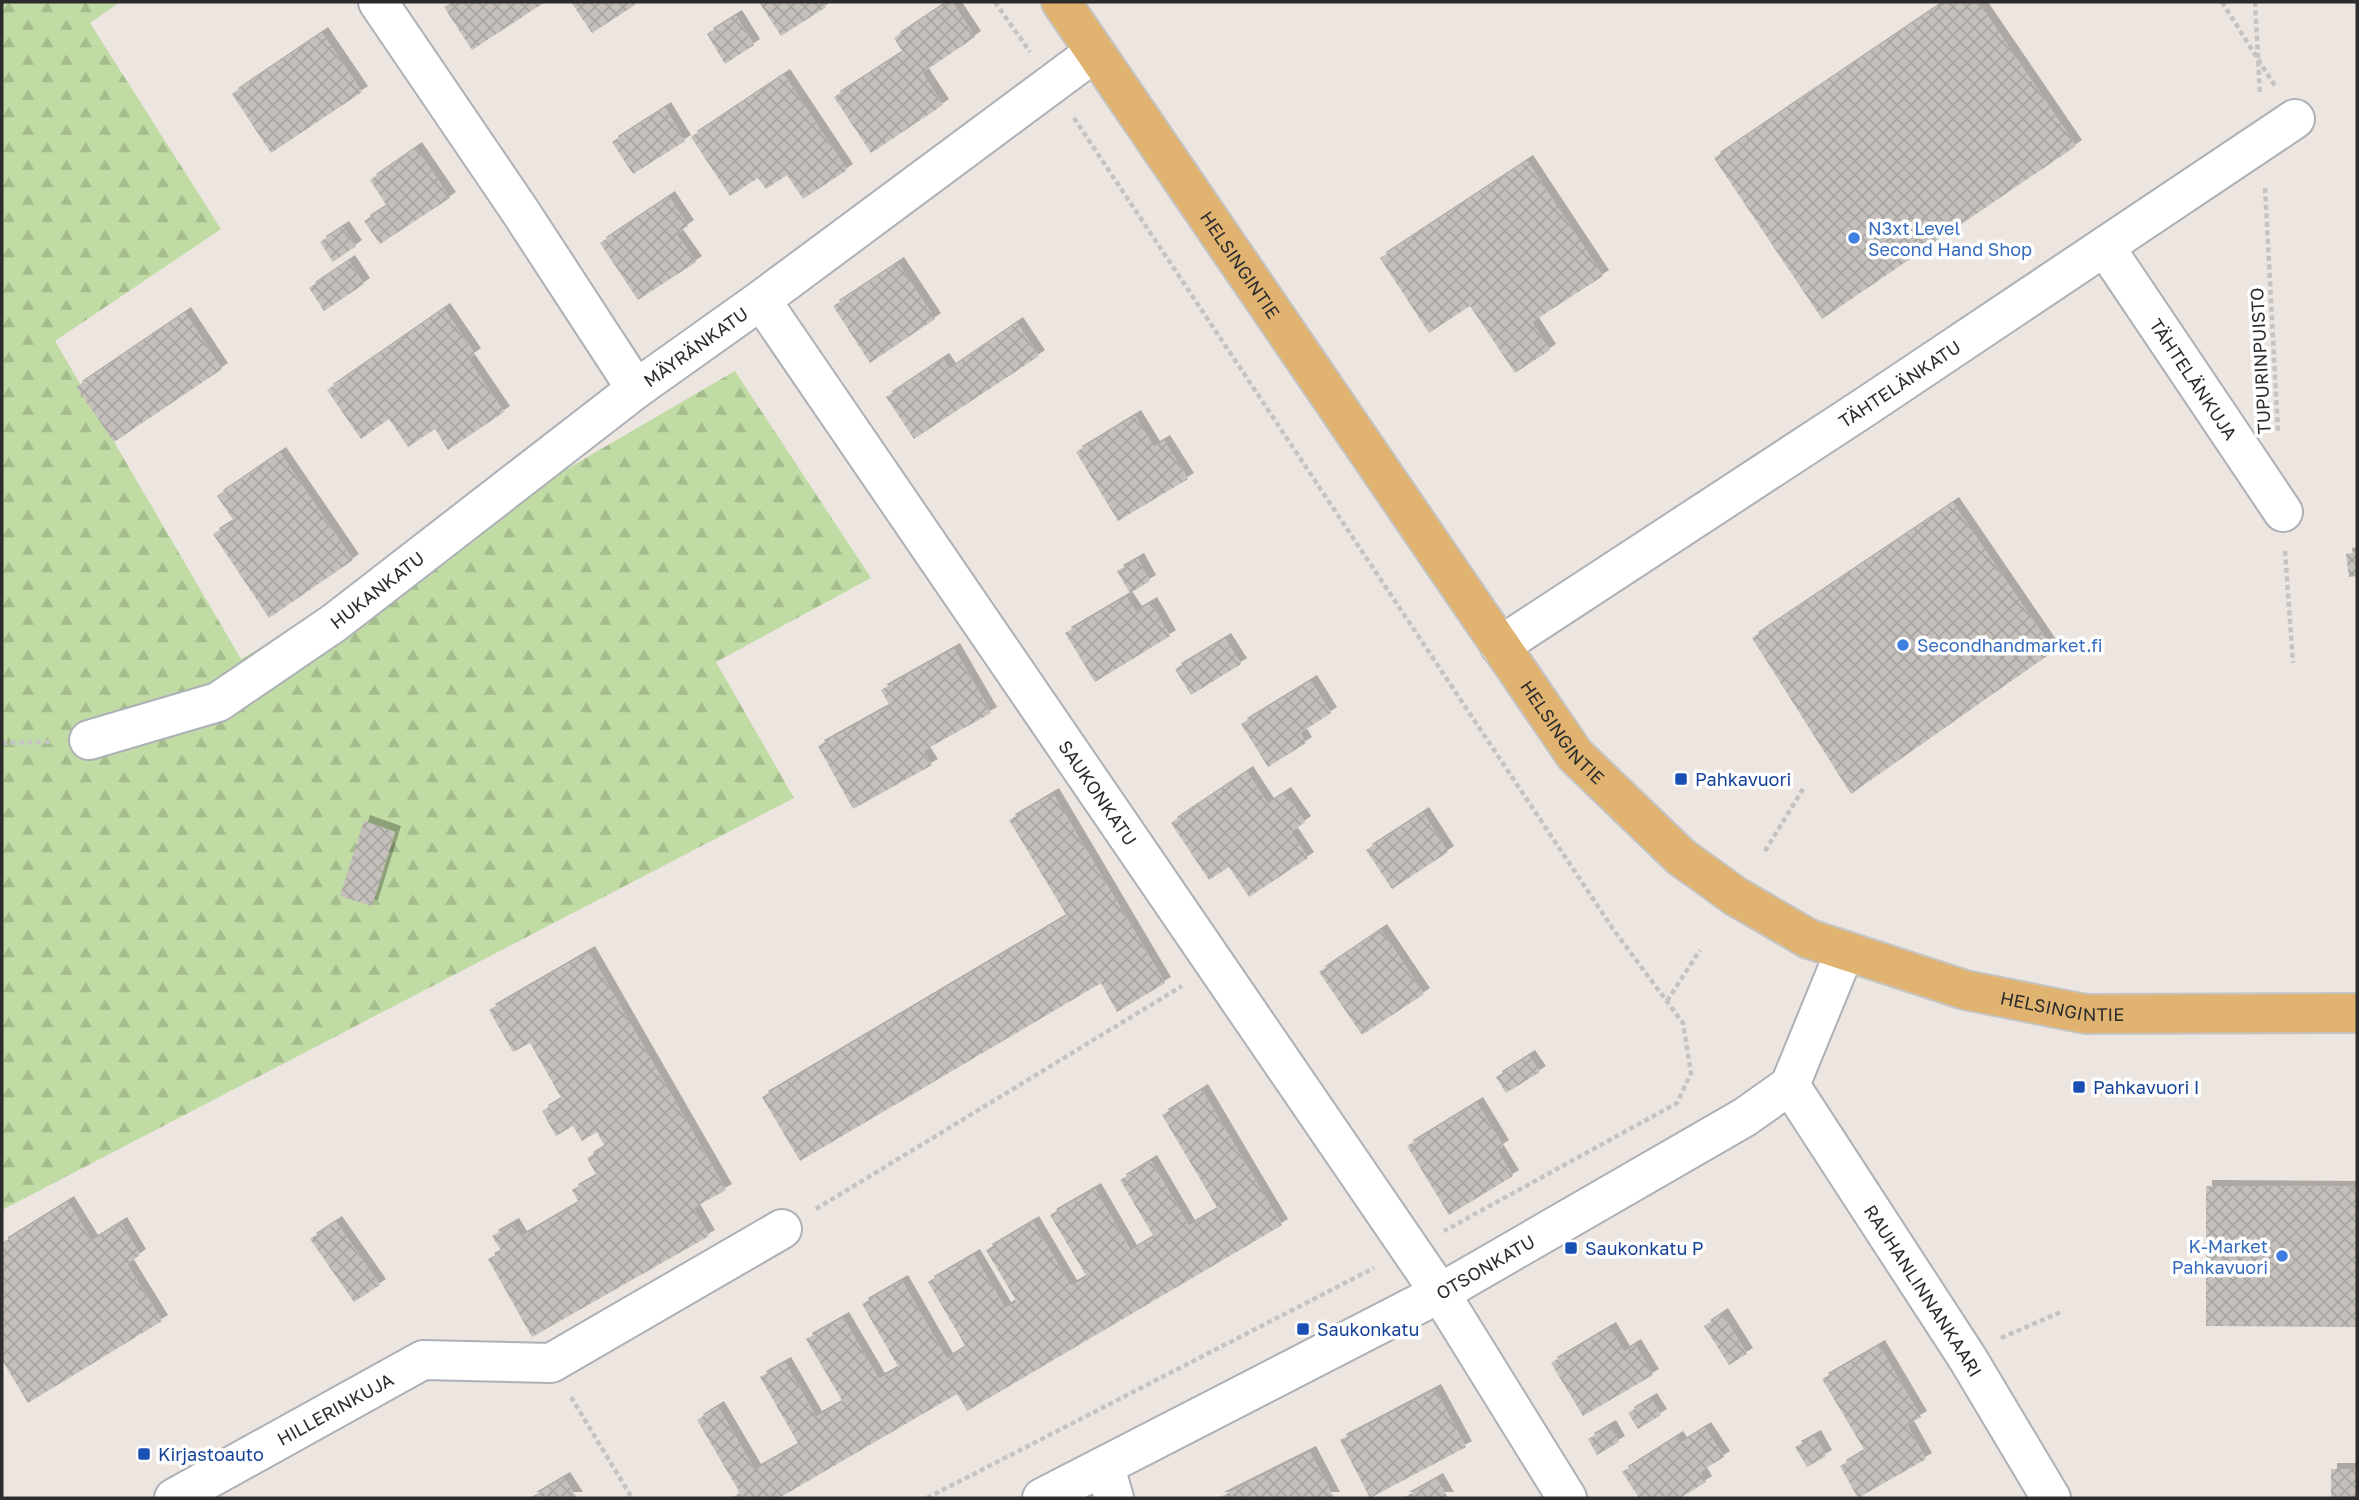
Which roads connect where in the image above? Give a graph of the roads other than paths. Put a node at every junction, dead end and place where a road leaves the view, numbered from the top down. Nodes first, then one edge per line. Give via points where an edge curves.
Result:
1 (378, 2) edge
2 (1061, 2) edge
3 (1095, 52) junction
4 (2295, 120) road end
5 (2105, 247) junction
6 (761, 300) junction
7 (636, 388) junction
8 (2283, 512) road end
9 (1500, 646) junction
10 (89, 740) road end
11 (1845, 951) junction
12 (2357, 1013) edge
13 (1790, 1085) junction
14 (782, 1229) road end
15 (1440, 1293) junction
16 (1109, 1482) edge
17 (174, 1498) edge
18 (1042, 1498) edge
19 (1567, 1498) edge
20 (2051, 1498) edge

1 - 7 street, MÄYRÄNKATU
2 - 3 main road, HELSINGINTIE
3 - 6 street, MÄYRÄNKATU
3 - 9 main road, HELSINGINTIE
4 - 5 street, TÄHTELÄNKATU
5 - 8 street, TÄHTELÄNKUJA
5 - 9 street, TÄHTELÄNKATU
6 - 7 street, MÄYRÄNKATU
6 - 15 street, SAUKONKATU
7 - 10 street, HUKANKATU via 334,623 218,702
9 - 11 main road, HELSINGINTIE via 1575,755 1682,858 1735,896 1809,939
11 - 12 main road, HELSINGINTIE via 1965,990 2086,1014
11 - 13 street
13 - 15 street, OTSONKATU via 1745,1117
13 - 20 street, RAUHANLINNANKAARI via 1968,1359
14 - 17 street, HILLERINKUJA via 551,1363 423,1360
15 - 16 street, OTSONKATU
15 - 19 street, SAUKONKATU
16 - 18 street, OTSONKATU

